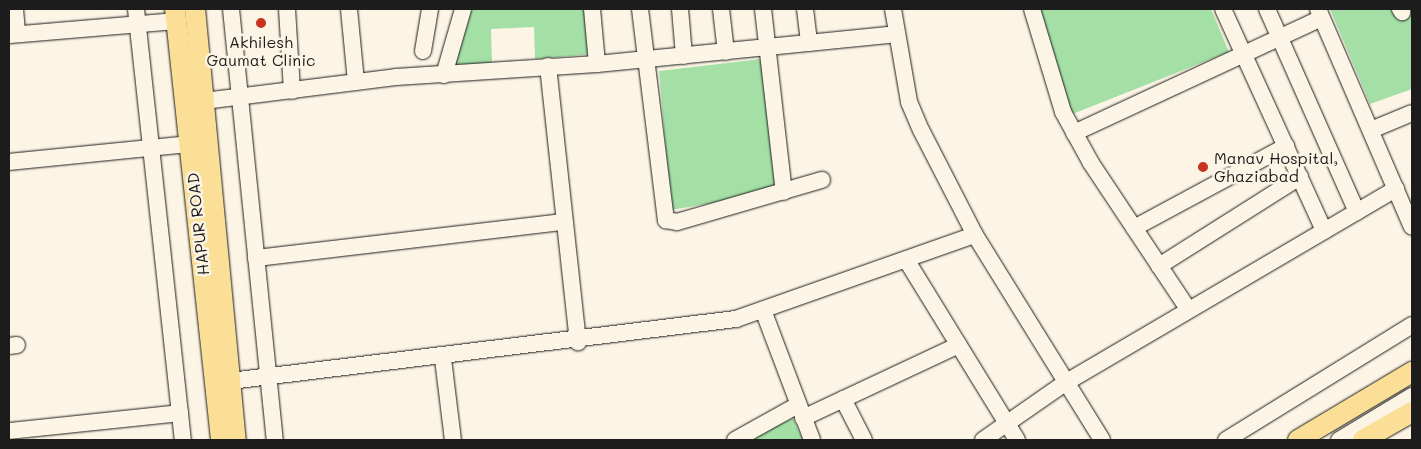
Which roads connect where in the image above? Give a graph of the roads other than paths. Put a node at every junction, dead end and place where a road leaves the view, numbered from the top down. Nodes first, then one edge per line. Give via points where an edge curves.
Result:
1 (15, 9) edge
2 (195, 9) edge
3 (231, 9) edge
4 (287, 9) edge
5 (349, 9) edge
6 (430, 9) edge
7 (463, 9) edge
8 (592, 9) edge
9 (640, 9) edge
10 (680, 9) edge
11 (721, 9) edge
12 (763, 9) edge
13 (805, 9) edge
14 (892, 9) edge
15 (1032, 9) edge
16 (1223, 9) edge
17 (1267, 9) edge
18 (1320, 13) edge
19 (176, 15) edge
20 (137, 16) edge
21 (13, 34) edge
22 (896, 34) junction
23 (1280, 38) junction
24 (810, 44) junction
25 (768, 48) junction
26 (423, 51) dead end
27 (726, 52) junction
28 (1244, 54) junction
29 (684, 56) junction
30 (645, 59) junction
31 (597, 64) junction
32 (548, 66) junction
33 (444, 75) junction
34 (356, 82) junction
35 (292, 91) junction
36 (239, 98) junction
37 (204, 101) junction
38 (1412, 113) edge
39 (1371, 130) junction
40 (1074, 133) junction
41 (190, 144) junction
42 (1286, 146) junction
43 (152, 147) junction
44 (9, 162) edge
45 (1300, 177) junction
46 (822, 180) dead end
47 (1396, 189) junction
48 (784, 192) junction
49 (1357, 212) junction
50 (564, 222) junction
51 (1412, 227) edge
52 (1134, 228) junction
53 (1324, 231) junction
54 (975, 235) junction
55 (256, 258) junction
56 (907, 261) junction
57 (1160, 266) junction
58 (1188, 309) junction
59 (763, 310) junction
60 (1412, 325) edge
61 (578, 342) junction
62 (959, 345) junction
63 (443, 359) junction
64 (1412, 372) edge
65 (268, 376) junction
66 (230, 381) junction
67 (1065, 383) junction
68 (1412, 396) edge
69 (843, 399) junction
70 (800, 411) junction
71 (1412, 412) edge
72 (180, 413) junction
73 (1007, 425) junction
74 (9, 431) edge
75 (183, 440) edge
76 (221, 440) edge
77 (236, 440) edge
78 (275, 440) edge
79 (453, 440) edge
80 (735, 440) edge
81 (812, 440) edge
82 (864, 440) edge
83 (983, 440) edge
84 (1017, 440) edge
85 (1102, 440) edge
86 (1226, 440) edge
87 (1298, 440) edge
88 (1339, 440) edge
89 (1363, 440) edge

1 - 21 street
2 - 37 main road, HAPUR ROAD
3 - 36 street
4 - 35 street
5 - 34 street
6 - 26 street
7 - 33 street
8 - 31 street
9 - 30 street
10 - 29 street
11 - 27 street
12 - 25 street
13 - 24 street
14 - 22 street
15 - 40 street via 1051,82
16 - 28 street
17 - 23 street
18 - 23 street
18 - 39 street
19 - 20 street
19 - 41 main road, HAPUR ROAD
20 - 21 street
20 - 43 street
22 - 24 street
22 - 54 street via 909,102
23 - 28 street
23 - 49 street
24 - 25 street
25 - 27 street
25 - 48 street
27 - 29 street
28 - 40 street
28 - 42 street
29 - 30 street
30 - 31 street
30 - 48 street via 666,220 677,222
31 - 32 street
32 - 33 street
32 - 50 street
33 - 34 street
34 - 35 street
35 - 36 street
36 - 37 street
36 - 55 street
37 - 66 main road, HAPUR ROAD
38 - 39 street
39 - 47 street
40 - 52 street
41 - 43 street
41 - 76 main road, HAPUR ROAD
42 - 45 street
42 - 52 street
43 - 44 street
43 - 72 street
45 - 53 street
45 - 57 street
46 - 48 street
47 - 49 street
47 - 51 street
49 - 53 street
50 - 55 street
50 - 61 street
52 - 57 street
53 - 58 street
54 - 56 street
54 - 67 street
55 - 65 street
56 - 59 street
56 - 62 street
57 - 58 street
58 - 67 street
59 - 61 street via 736,320
59 - 70 street
60 - 86 street
61 - 63 street
62 - 69 street
62 - 73 street
63 - 65 street
63 - 79 street
64 - 87 main road
65 - 66 street
65 - 78 street
66 - 77 main road, HAPUR ROAD
67 - 73 street
67 - 85 street
68 - 88 street
69 - 70 street
69 - 82 street
70 - 80 street
70 - 81 street
71 - 89 main road
72 - 74 street
72 - 75 street
73 - 83 street
73 - 84 street

